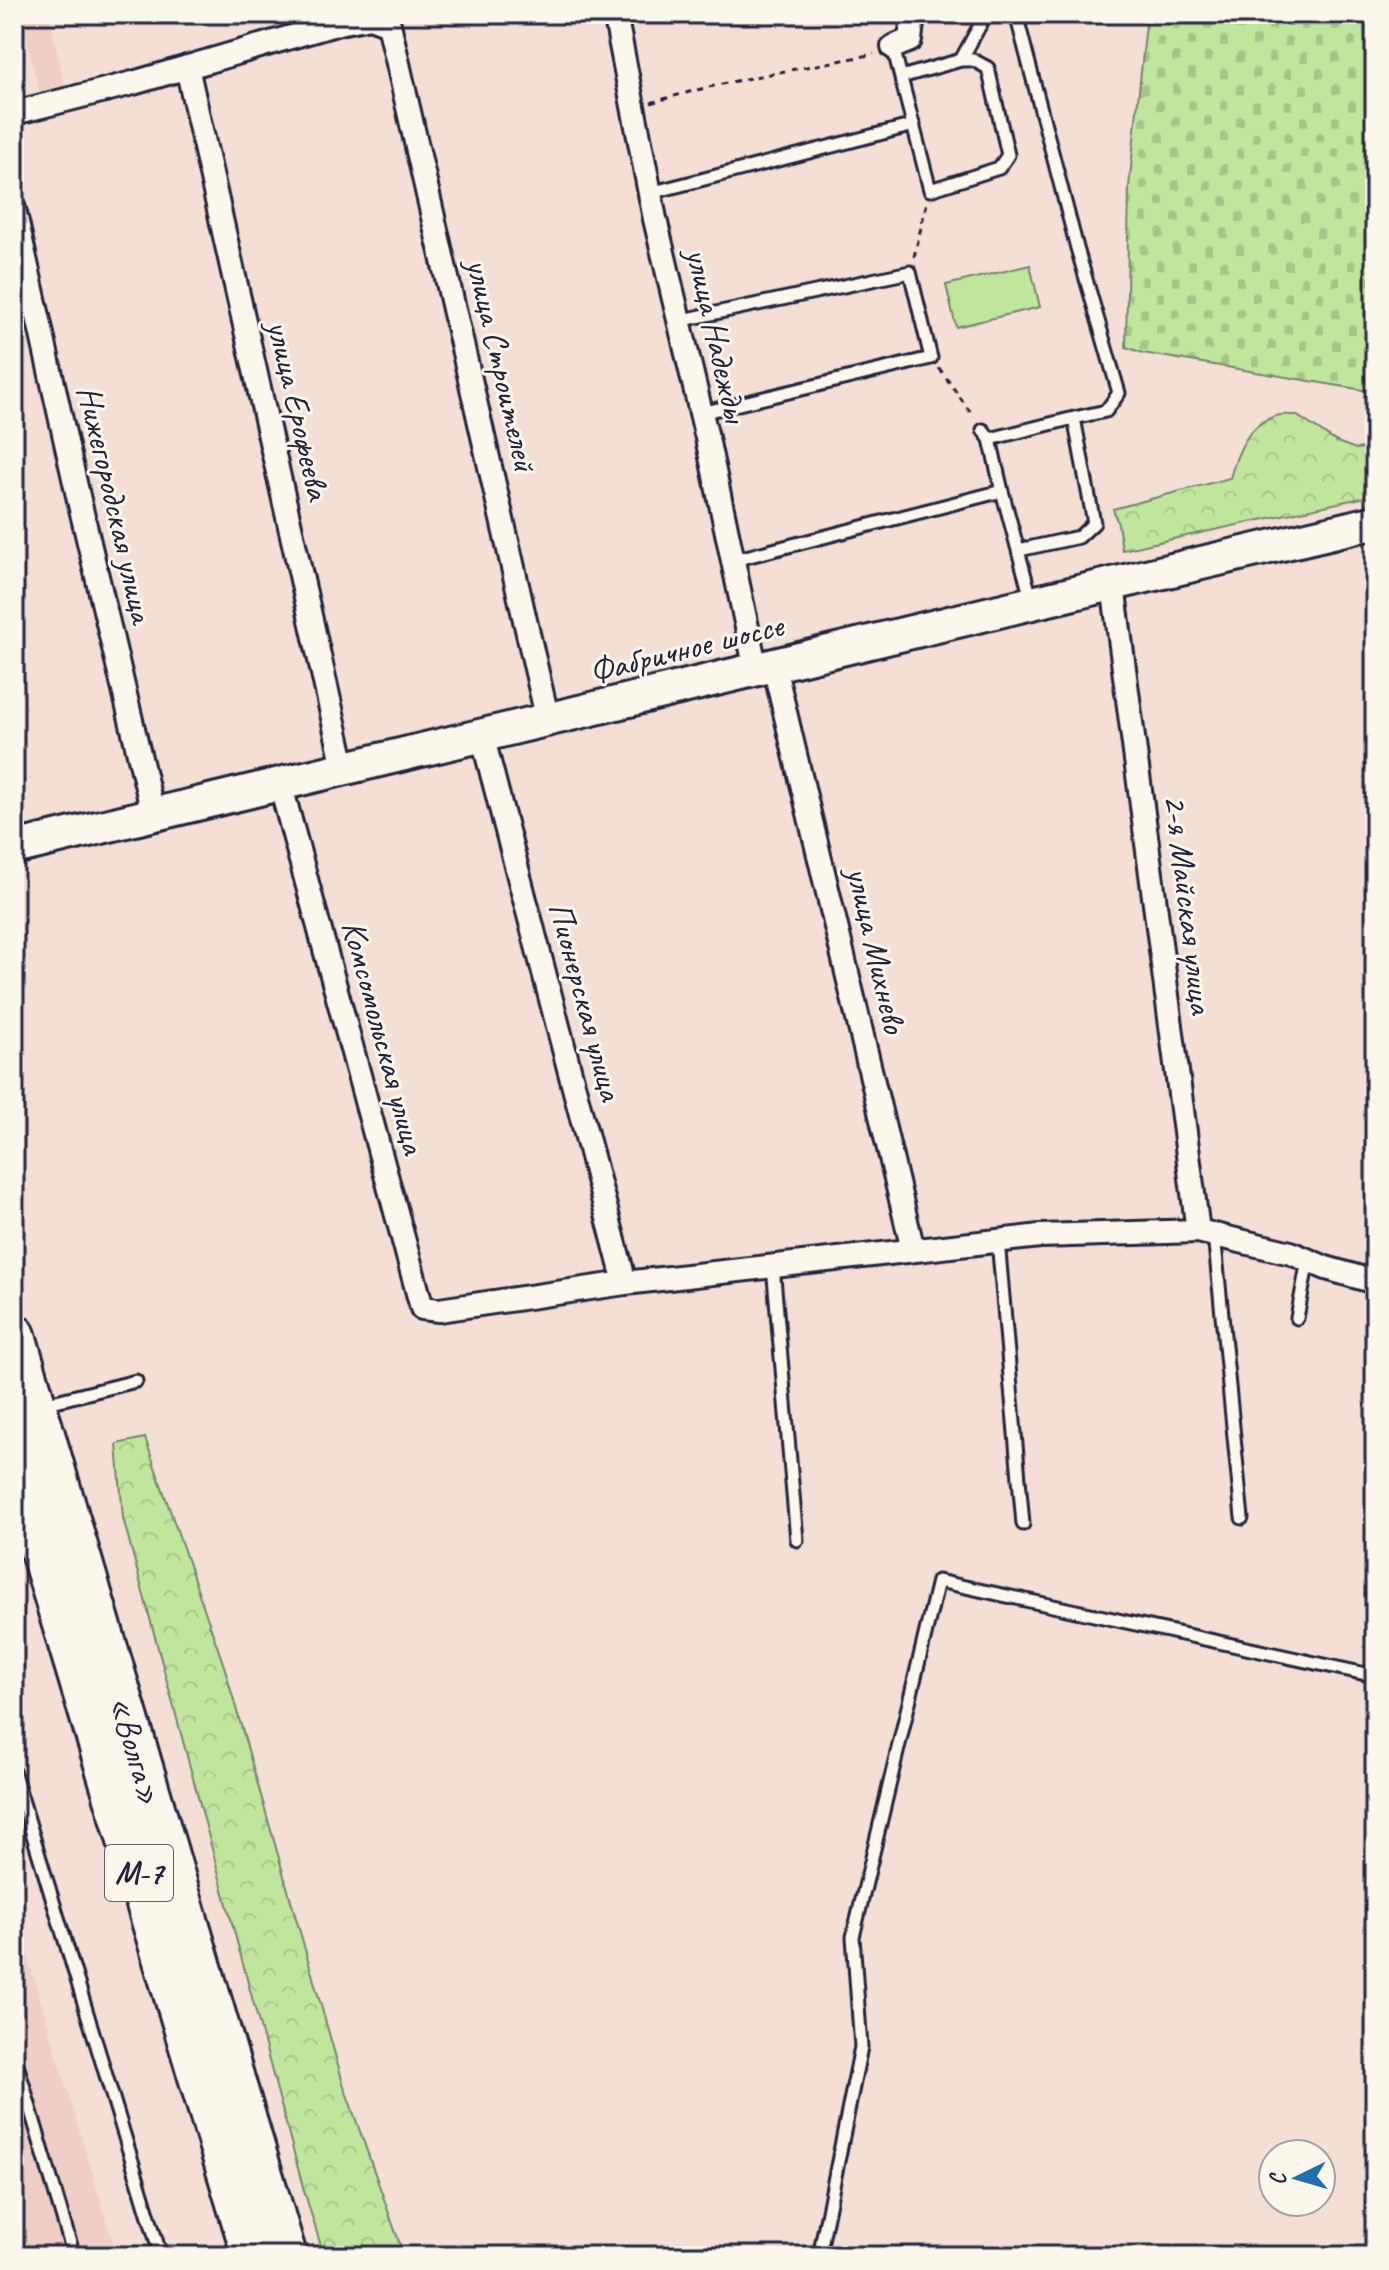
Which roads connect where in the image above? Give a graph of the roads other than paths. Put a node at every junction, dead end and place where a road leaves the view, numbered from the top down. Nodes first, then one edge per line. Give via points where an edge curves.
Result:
1 (615, 14) edge
2 (913, 14) edge
3 (986, 14) edge
4 (1016, 14) edge
5 (893, 47) joint
6 (961, 60) junction
7 (187, 67) junction
8 (901, 77) junction
9 (14, 113) edge
10 (914, 125) junction
11 (650, 193) junction
12 (14, 209) edge
13 (678, 321) junction
14 (701, 413) junction
15 (1074, 418) junction
16 (1002, 491) junction
17 (1375, 522) edge
18 (1019, 550) junction
19 (734, 560) junction
20 (1113, 585) junction
21 (1032, 603) junction
22 (765, 668) junction
23 (548, 721) junction
24 (482, 735) junction
25 (344, 767) junction
26 (280, 783) junction
27 (153, 813) junction
28 (14, 848) edge
29 (1206, 1232) junction
30 (998, 1240) junction
31 (913, 1250) junction
32 (1308, 1260) junction
33 (773, 1266) junction
34 (1375, 1282) edge
35 (625, 1283) junction
36 (1297, 1318) dead end
37 (14, 1336) edge
38 (136, 1381) dead end
39 (35, 1406) junction
40 (14, 1458) edge
41 (1242, 1518) dead end
42 (1023, 1524) dead end
43 (797, 1540) dead end
44 (1375, 1676) edge
45 (14, 1773) edge
46 (14, 2054) edge
47 (74, 2256) edge
48 (161, 2256) edge
49 (254, 2256) edge
50 (285, 2256) edge
51 (819, 2256) edge

1 - 11 street, улица Надежды
2 - 5 street via 910,40
3 - 6 lane
4 - 15 lane via 1119,393 1106,411
5 - 8 lane
6 - 8 lane
6 - 10 lane via 988,68 1008,155 999,168 930,190
7 - 9 street
7 - 23 street, улица Строителей via 339,23 370,17 389,24
7 - 25 street, улица Ерофеева
8 - 10 lane
10 - 11 lane
11 - 13 street, улица Надежды
12 - 27 street, Нижегородская улица
13 - 14 street, улица Надежды
13 - 14 lane via 910,272 931,358
14 - 19 street, улица Надежды
15 - 16 lane via 987,435
15 - 18 lane via 1094,523 1079,537
16 - 18 lane
16 - 19 lane
17 - 20 main road, Фабричное шоссе
18 - 21 lane
19 - 22 street, улица Надежды
20 - 21 main road, Фабричное шоссе
20 - 29 street, 2-я Майская улица
21 - 22 main road, Фабричное шоссе
22 - 23 main road, Фабричное шоссе
22 - 31 street, улица Михнево
23 - 24 main road, Фабричное шоссе
24 - 25 main road, Фабричное шоссе
24 - 35 street, Пионерская улица
25 - 26 main road, Фабричное шоссе
26 - 27 main road, Фабричное шоссе
26 - 35 street, Комсомольская улица via 422,1308 439,1310
27 - 28 main road, Фабричное шоссе
29 - 30 street
29 - 32 street
29 - 41 lane
30 - 31 street
30 - 42 lane
31 - 33 street
32 - 34 street
32 - 36 lane
33 - 35 street
33 - 43 lane
37 - 39 highway, «Волга» / М-7
38 - 39 lane
39 - 50 highway, «Волга» / М-7
40 - 49 highway, «Волга» / М-7
44 - 51 lane via 938,1581 853,1937 861,2047
45 - 48 lane
46 - 47 lane

